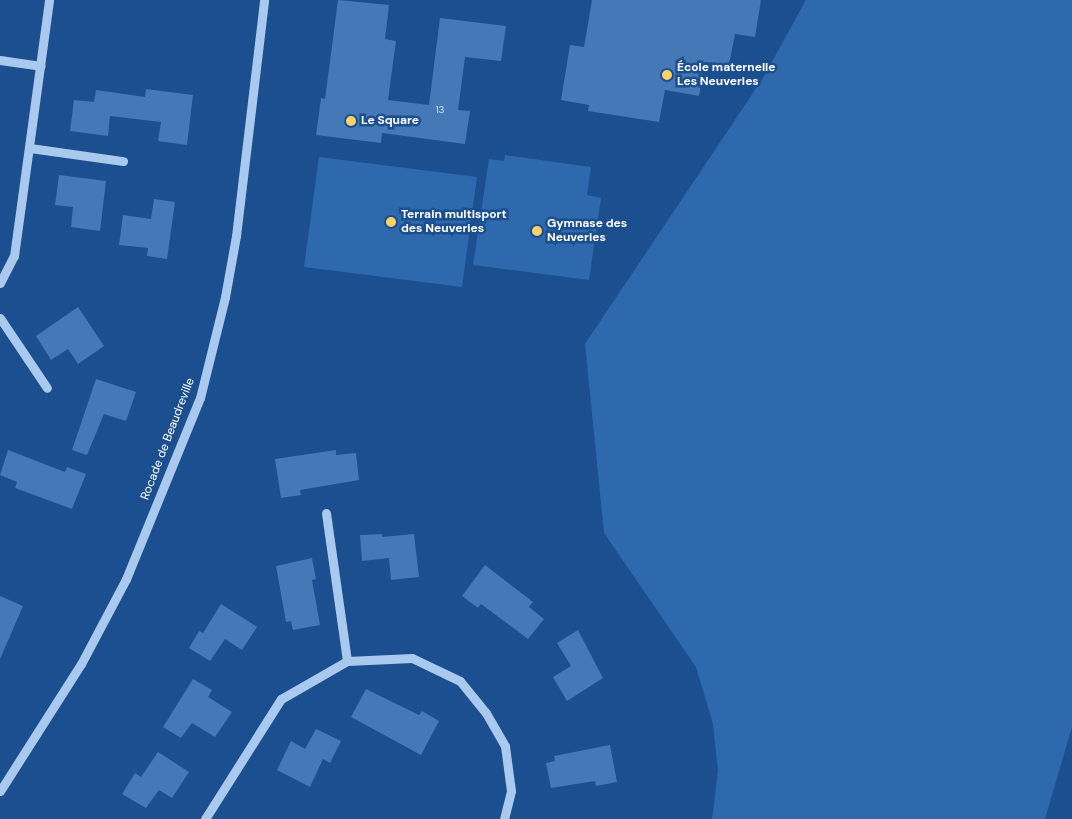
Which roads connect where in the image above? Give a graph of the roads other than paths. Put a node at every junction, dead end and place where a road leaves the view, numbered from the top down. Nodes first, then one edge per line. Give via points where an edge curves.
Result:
1 (49, 0) edge
2 (264, 0) edge
3 (0, 60) edge
4 (41, 66) junction
5 (30, 148) junction
6 (124, 161) dead end
7 (0, 283) edge
8 (0, 318) edge
9 (47, 388) dead end
10 (326, 513) dead end
11 (347, 661) junction
12 (0, 791) edge
13 (205, 819) edge
14 (504, 819) edge

1 - 4 street
2 - 12 street, Rocade de Beaudreville via 236,236 200,398 126,579 81,664
3 - 4 street
4 - 5 street
5 - 6 street
5 - 7 street via 14,256
8 - 9 street
10 - 11 street
11 - 13 street via 281,699
11 - 14 street via 412,658 460,681 486,713 505,746 511,791

